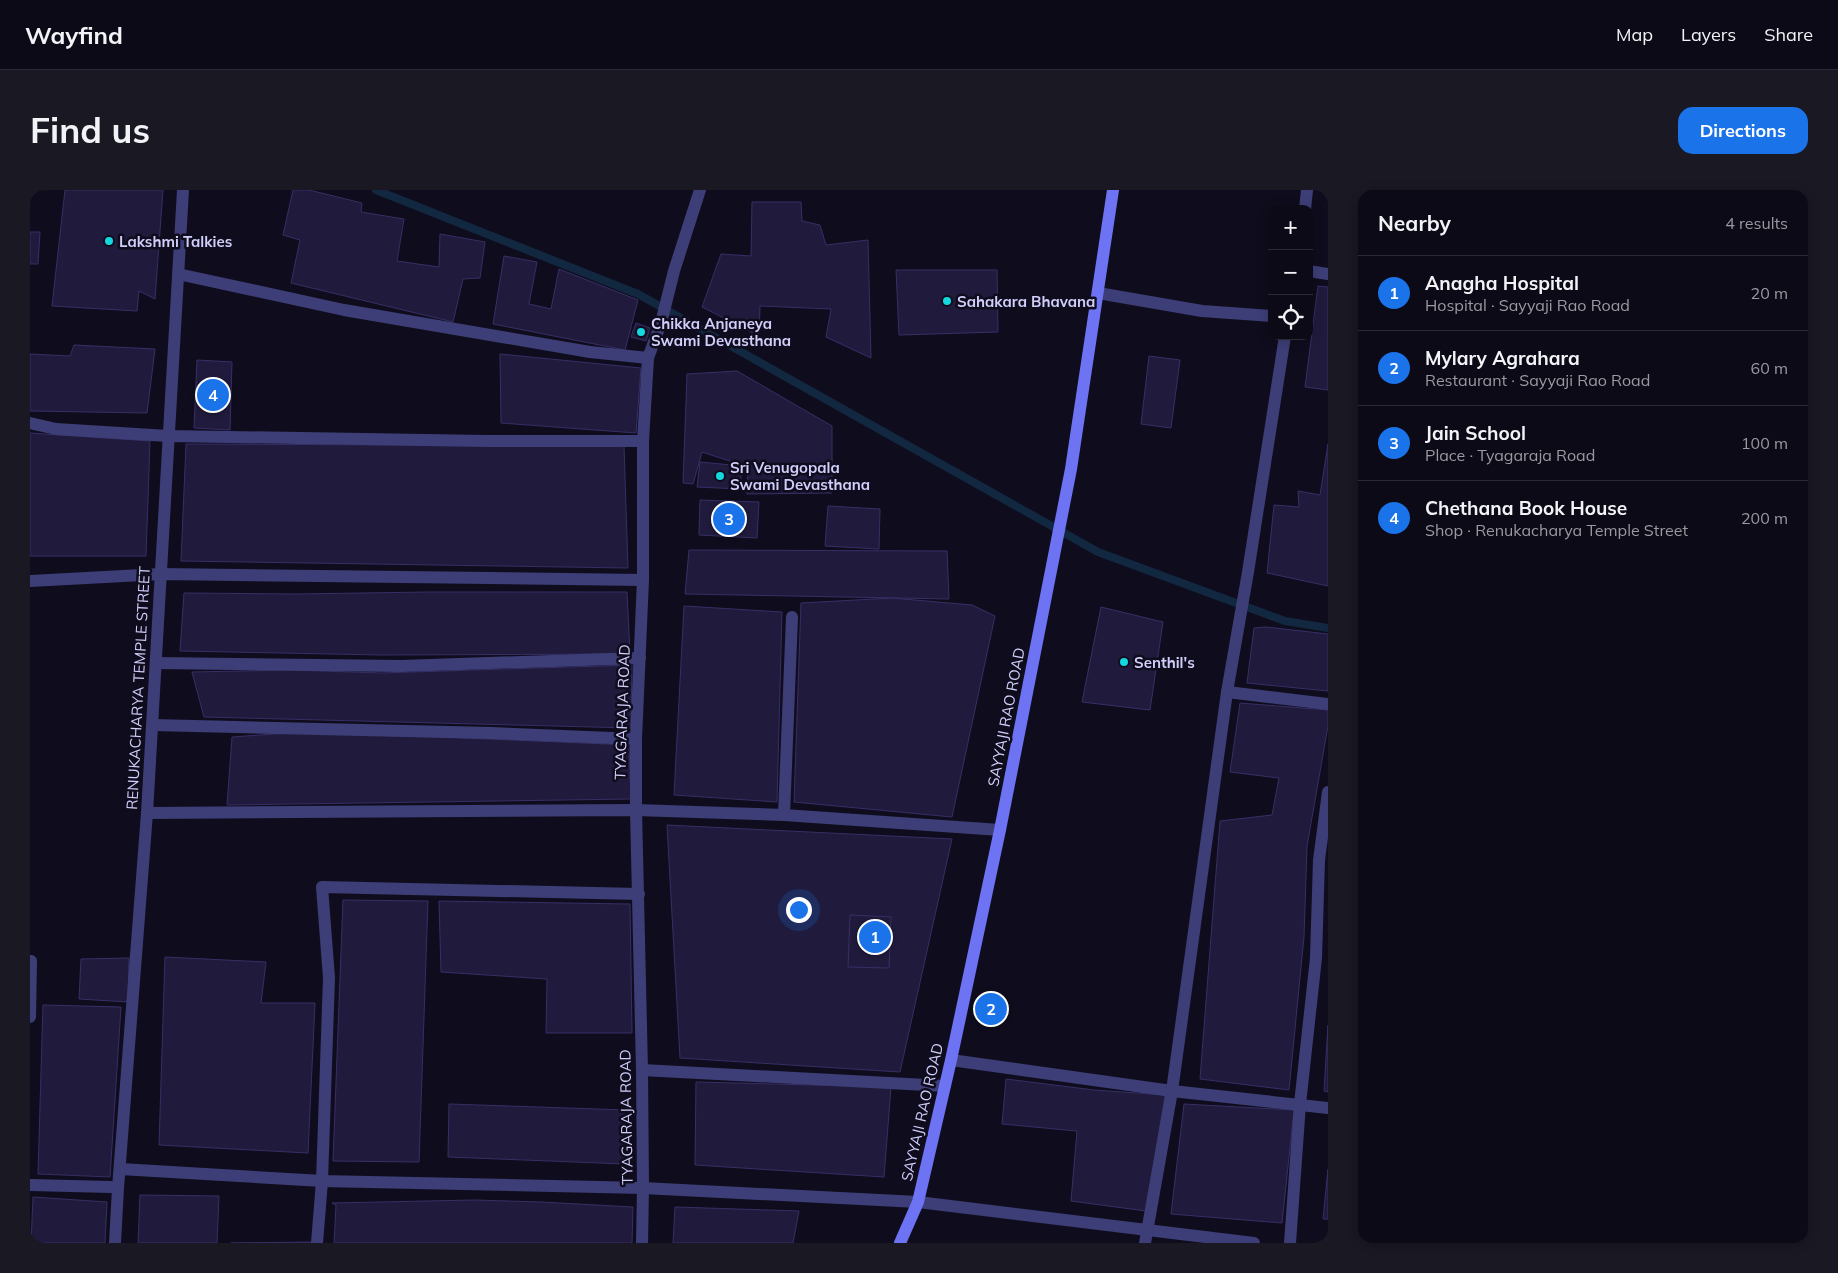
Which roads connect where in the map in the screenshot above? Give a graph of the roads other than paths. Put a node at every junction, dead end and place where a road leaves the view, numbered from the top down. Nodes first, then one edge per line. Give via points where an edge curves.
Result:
1 (183, 190) edge
2 (700, 190) edge
3 (1112, 190) edge
4 (1307, 190) edge
5 (1305, 205) edge
6 (1313, 272) edge
7 (178, 274) junction
8 (1328, 274) edge
9 (1098, 293) junction
10 (1268, 316) edge
11 (1284, 340) edge
12 (648, 358) junction
13 (30, 423) edge
14 (168, 436) junction
15 (643, 441) junction
16 (161, 574) junction
17 (643, 580) junction
18 (30, 581) edge
19 (792, 617) dead end
20 (640, 658) junction
21 (156, 663) junction
22 (1227, 692) junction
23 (1328, 704) edge
24 (152, 725) junction
25 (636, 739) junction
26 (1328, 792) edge
27 (636, 810) junction
28 (147, 813) junction
29 (784, 815) junction
30 (1000, 830) junction
31 (639, 894) junction
32 (31, 961) edge
33 (30, 1017) edge
34 (951, 1060) junction
35 (642, 1070) junction
36 (945, 1086) junction
37 (1172, 1091) junction
38 (1300, 1104) junction
39 (1328, 1108) edge
40 (120, 1169) junction
41 (322, 1181) junction
42 (30, 1184) edge
43 (114, 1188) junction
44 (643, 1188) junction
45 (918, 1202) junction
46 (1146, 1229) junction
47 (115, 1243) edge
48 (317, 1243) edge
49 (642, 1243) edge
50 (900, 1243) edge
51 (1144, 1243) edge
52 (1254, 1243) edge
53 (1290, 1243) edge

1 - 7 street, RENUKACHARYA TEMPLE STREET
2 - 12 street, TYAGARAJA ROAD
3 - 9 main road, SAYYAJI RAO ROAD
4 - 5 street
6 - 8 street
7 - 12 street via 344,310 590,352
7 - 14 street, RENUKACHARYA TEMPLE STREET
9 - 10 street via 1202,311
9 - 30 main road, SAYYAJI RAO ROAD via 1071,469
11 - 22 street
12 - 15 street, TYAGARAJA ROAD
13 - 14 street via 56,429
14 - 15 street
14 - 16 street, RENUKACHARYA TEMPLE STREET
15 - 17 street, TYAGARAJA ROAD
16 - 17 street
16 - 18 street
16 - 21 street, RENUKACHARYA TEMPLE STREET
17 - 20 street, TYAGARAJA ROAD
19 - 29 street
20 - 21 street via 401,666
20 - 25 street, TYAGARAJA ROAD
21 - 24 street, RENUKACHARYA TEMPLE STREET
22 - 23 street
22 - 37 street
24 - 25 street
24 - 28 street, RENUKACHARYA TEMPLE STREET
25 - 27 street, TYAGARAJA ROAD
26 - 38 street via 1320,860 1316,958
27 - 28 street
27 - 29 street
27 - 31 street, TYAGARAJA ROAD
28 - 40 street, RENUKACHARYA TEMPLE STREET
29 - 30 street
30 - 34 main road, SAYYAJI RAO ROAD
31 - 35 street, TYAGARAJA ROAD
31 - 41 street via 322,887 329,978
32 - 33 street
34 - 36 main road, SAYYAJI RAO ROAD
34 - 37 street
35 - 36 street
35 - 44 street, TYAGARAJA ROAD
36 - 45 main road, SAYYAJI RAO ROAD
37 - 38 street
37 - 46 street
38 - 39 street
38 - 53 street
40 - 41 street
40 - 43 street, RENUKACHARYA TEMPLE STREET
41 - 44 street
41 - 48 street
42 - 43 street
43 - 47 street, RENUKACHARYA TEMPLE STREET
44 - 45 street
44 - 49 street, TYAGARAJA ROAD
45 - 46 street
45 - 50 main road, SAYYAJI RAO ROAD
46 - 51 street
46 - 52 street

